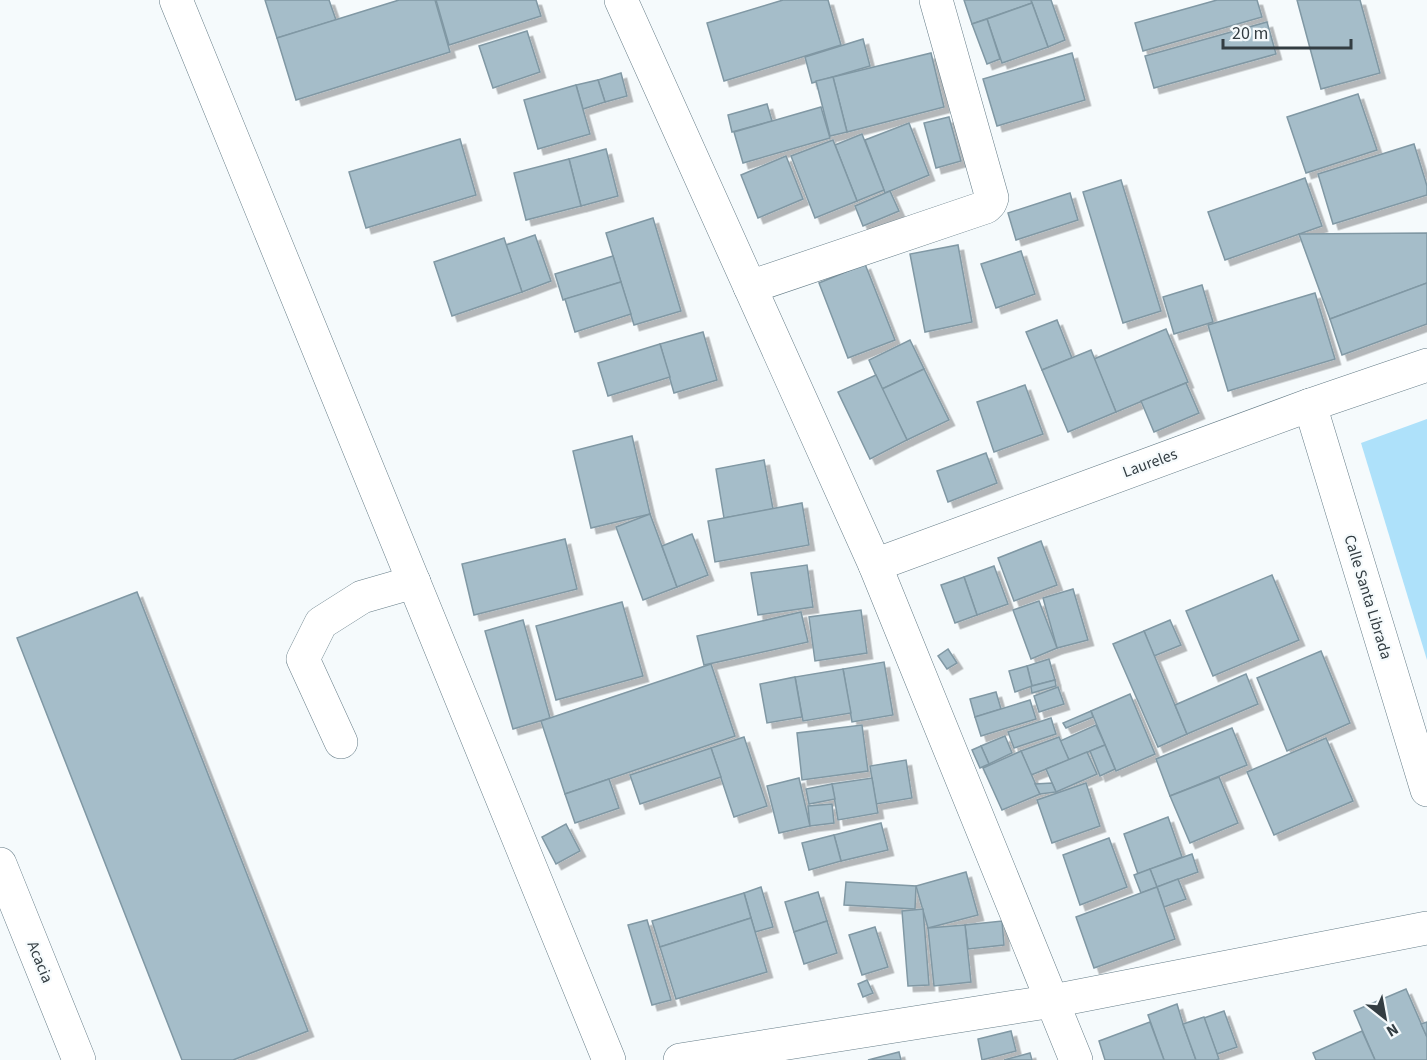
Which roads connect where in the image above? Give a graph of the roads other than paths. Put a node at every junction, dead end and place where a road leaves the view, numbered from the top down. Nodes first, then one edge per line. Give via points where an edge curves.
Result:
1 (176, 0) edge
2 (621, 0) edge
3 (936, 0) edge
4 (750, 287) junction
5 (1427, 364) edge
6 (1310, 405) junction
7 (875, 565) junction
8 (414, 582) junction
9 (341, 742) dead end
10 (1427, 790) edge
11 (0, 864) edge
12 (1427, 928) edge
13 (1053, 1000) junction
14 (79, 1060) edge
15 (609, 1060) edge
16 (680, 1060) edge
17 (1076, 1060) edge

1 - 8 street
2 - 4 street
3 - 4 street via 992,198 990,203
4 - 7 street
5 - 6 street, Laureles
6 - 7 street, Laureles
6 - 10 street, Calle Santa Librada
7 - 13 street
8 - 9 street via 362,597 321,623 303,659
8 - 15 street
11 - 14 street, Acacia
12 - 13 street
13 - 16 street
13 - 17 street

